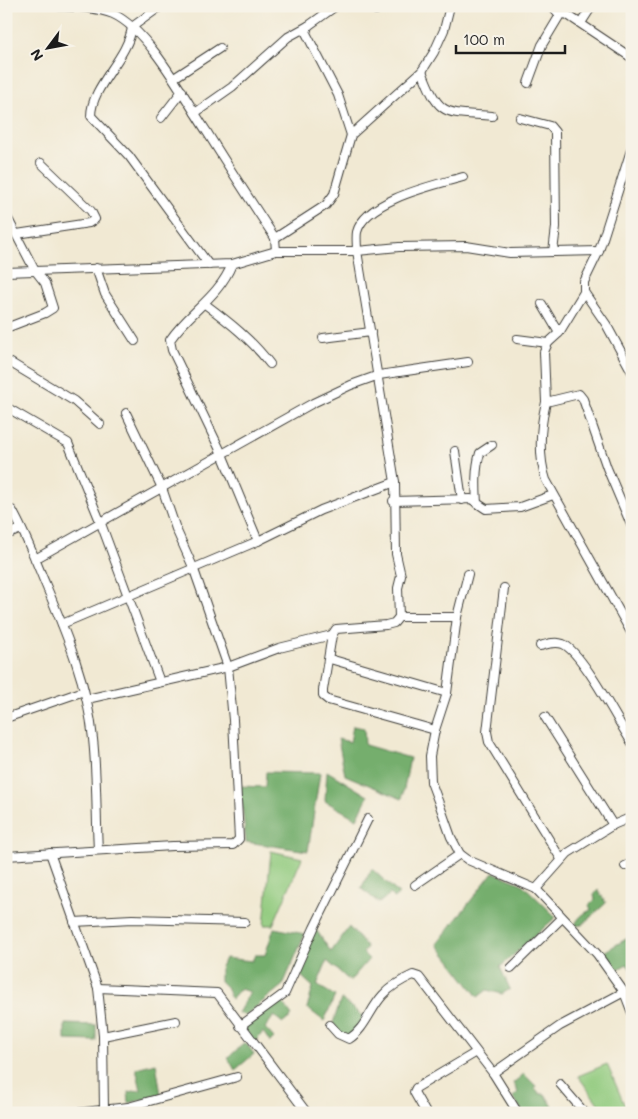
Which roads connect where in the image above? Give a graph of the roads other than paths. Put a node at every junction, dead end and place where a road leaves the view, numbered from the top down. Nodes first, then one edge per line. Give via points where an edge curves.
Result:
1 (57, 6) edge
2 (160, 6) edge
3 (336, 6) edge
4 (450, 6) edge
5 (552, 6) edge
6 (592, 6) edge
7 (560, 15) junction
8 (581, 23) junction
9 (308, 26) junction
10 (132, 27) junction
11 (220, 48) dead end
12 (632, 58) edge
13 (422, 70) junction
14 (174, 78) junction
15 (528, 83) dead end
16 (182, 91) junction
17 (194, 114) junction
18 (492, 116) dead end
19 (161, 118) dead end
20 (520, 118) dead end
21 (351, 135) junction
22 (632, 147) edge
23 (41, 163) dead end
24 (463, 177) dead end
25 (6, 215) edge
26 (17, 234) junction
27 (275, 238) junction
28 (276, 251) junction
29 (357, 251) junction
30 (599, 251) junction
31 (553, 252) junction
32 (232, 264) junction
33 (209, 265) junction
34 (96, 268) junction
35 (34, 269) junction
36 (6, 272) edge
37 (584, 292) junction
38 (205, 304) junction
39 (542, 304) dead end
40 (6, 328) edge
41 (371, 332) junction
42 (559, 334) junction
43 (323, 338) dead end
44 (517, 339) dead end
45 (135, 341) dead end
46 (548, 343) junction
47 (6, 360) edge
48 (468, 362) dead end
49 (270, 364) dead end
50 (631, 366) edge
51 (378, 375) junction
52 (546, 402) junction
53 (6, 407) edge
54 (126, 413) dead end
55 (100, 424) dead end
56 (492, 445) dead end
57 (455, 451) dead end
58 (222, 454) junction
59 (395, 482) junction
60 (162, 488) junction
61 (553, 496) junction
62 (462, 500) junction
63 (394, 501) junction
64 (477, 504) junction
65 (6, 510) edge
66 (100, 521) junction
67 (632, 527) edge
68 (21, 528) junction
69 (6, 535) edge
70 (258, 541) junction
71 (35, 559) junction
72 (193, 567) junction
73 (468, 574) dead end
74 (504, 588) dead end
75 (128, 597) junction
76 (457, 616) junction
77 (399, 617) junction
78 (62, 624) junction
79 (632, 634) edge
80 (332, 636) junction
81 (540, 646) dead end
82 (330, 659) junction
83 (228, 667) junction
84 (160, 682) junction
85 (446, 693) junction
86 (86, 695) junction
87 (545, 717) dead end
88 (6, 718) edge
89 (435, 730) junction
90 (632, 743) edge
91 (632, 817) edge
92 (368, 819) dead end
93 (613, 825) junction
94 (98, 850) junction
95 (50, 853) junction
96 (460, 854) junction
97 (6, 856) edge
98 (561, 859) junction
99 (416, 885) dead end
100 (536, 889) junction
101 (562, 918) junction
102 (74, 922) junction
103 (245, 922) dead end
104 (510, 968) dead end
105 (98, 988) junction
106 (624, 992) junction
107 (632, 1012) edge
108 (176, 1021) dead end
109 (330, 1025) dead end
110 (240, 1026) junction
111 (103, 1036) junction
112 (476, 1053) junction
113 (493, 1073) junction
114 (237, 1077) dead end
115 (560, 1084) dead end
116 (104, 1111) junction
117 (76, 1113) edge
118 (307, 1113) edge
119 (426, 1113) edge
120 (518, 1113) edge
121 (585, 1113) edge

1 - 10 street via 114,14
2 - 10 street
3 - 9 street
4 - 13 street via 444,30
5 - 7 street
6 - 8 street
7 - 8 street via 566,14
7 - 15 street via 542,45
8 - 12 street
9 - 17 street via 288,37
9 - 21 street via 309,42 338,95
10 - 14 street
10 - 33 street via 130,37 99,92 91,116 129,156
11 - 14 street
13 - 18 street via 430,93 442,108 452,113
13 - 21 street
14 - 16 street
16 - 17 street
16 - 19 street
17 - 27 street
20 - 31 street via 550,126 555,132 556,227
21 - 27 street via 334,194 326,205
22 - 30 street
23 - 26 street via 91,211 94,219 89,223
24 - 29 street via 395,198 375,208 357,230
25 - 26 street
26 - 35 street
27 - 28 street
28 - 29 street
28 - 32 street
29 - 31 street via 466,246 510,253
29 - 41 street
30 - 31 street
30 - 37 street via 584,282
32 - 33 street
32 - 38 street via 227,277
33 - 34 street
34 - 35 street
34 - 45 street via 105,294
35 - 36 street
35 - 40 street via 45,282 53,308
37 - 42 street
37 - 50 street
38 - 49 street via 232,325
38 - 58 street via 170,340
39 - 42 street
41 - 43 street
41 - 51 street
42 - 46 street
44 - 46 street
46 - 52 street via 543,361
47 - 55 street via 74,401
48 - 51 street
51 - 58 street via 313,403
51 - 59 street
52 - 61 street via 541,464
52 - 67 street via 579,394
53 - 66 street via 68,444
54 - 60 street
56 - 64 street via 480,453 478,460
57 - 62 street
58 - 60 street
58 - 70 street
59 - 63 street
59 - 70 street via 321,510
60 - 66 street
60 - 72 street
61 - 64 street via 520,507 486,509
61 - 79 street via 580,538
62 - 63 street
62 - 64 street via 471,499
63 - 77 street via 400,576
65 - 68 street via 12,510
66 - 71 street
66 - 75 street
68 - 69 street
68 - 71 street
70 - 72 street
71 - 78 street
72 - 75 street
72 - 83 street
73 - 76 street
74 - 98 street via 489,742
75 - 78 street
75 - 84 street
76 - 77 street
76 - 85 street
77 - 80 street via 386,625 343,627
78 - 86 street
80 - 82 street
80 - 83 street via 279,648
81 - 90 street via 552,642 563,644 578,658
82 - 85 street
82 - 89 street via 323,690 323,696 328,700
83 - 84 street
83 - 94 street via 239,839 233,845
84 - 86 street
85 - 89 street
86 - 88 street
86 - 94 street via 93,739
87 - 93 street
89 - 96 street via 430,756 431,782
91 - 93 street
92 - 110 street via 285,993
93 - 98 street
94 - 95 street
95 - 97 street
95 - 102 street
96 - 99 street
96 - 100 street
98 - 100 street
100 - 101 street
101 - 104 street
101 - 106 street via 597,954
102 - 103 street via 132,919
102 - 105 street
105 - 110 street via 216,993
105 - 111 street
106 - 107 street
106 - 113 street via 560,1026
108 - 111 street
109 - 112 street via 349,1040 361,1029 384,993 413,975 426,986
110 - 118 street
111 - 116 street
112 - 113 street
112 - 119 street via 416,1088 414,1092
113 - 120 street
114 - 116 street
115 - 121 street
116 - 117 street

